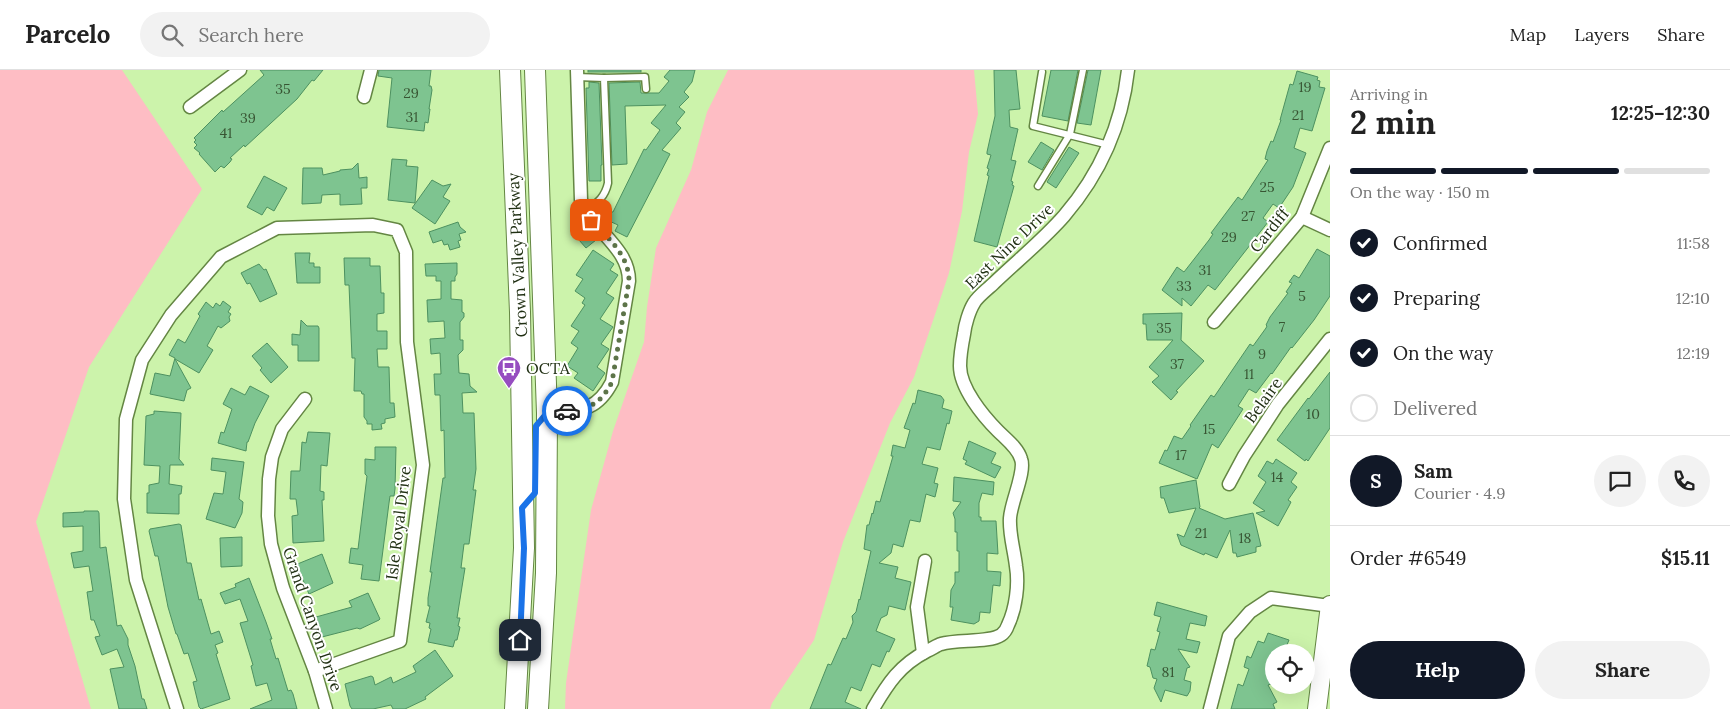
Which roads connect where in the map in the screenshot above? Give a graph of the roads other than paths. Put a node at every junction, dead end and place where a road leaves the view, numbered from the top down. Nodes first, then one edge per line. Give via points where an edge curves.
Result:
1 (240, 70) edge
2 (371, 70) edge
3 (510, 70) edge
4 (535, 70) edge
5 (1083, 70) edge
6 (1128, 70) edge
7 (1042, 72) dead end
8 (645, 73) edge
9 (577, 74) edge
10 (604, 78) junction
11 (646, 89) dead end
12 (364, 96) dead end
13 (190, 107) dead end
14 (1070, 134) junction
15 (1109, 145) junction
16 (1330, 148) edge
17 (1038, 186) dead end
18 (585, 212) junction
19 (1302, 217) junction
20 (1330, 230) edge
21 (520, 312) junction
22 (1214, 322) dead end
23 (1330, 339) edge
24 (305, 399) dead end
25 (547, 413) junction
26 (1229, 484) dead end
27 (522, 508) junction
28 (925, 561) dead end
29 (1330, 605) edge
30 (923, 653) junction
31 (315, 671) junction
32 (177, 709) edge
33 (326, 709) edge
34 (515, 709) edge
35 (538, 709) edge
36 (873, 709) edge
37 (1210, 709) edge
38 (1317, 709) edge

1 - 13 street
2 - 12 street
3 - 21 main road, Crown Valley Parkway
4 - 25 main road, Crown Valley Parkway
5 - 14 lane
6 - 15 street, East Nine Drive via 1126,94
7 - 14 lane via 1033,126
8 - 10 lane
8 - 11 lane
9 - 10 lane
9 - 18 street via 581,200
10 - 18 lane via 608,182 601,199
14 - 15 lane
14 - 17 lane
15 - 30 street, East Nine Drive via 1097,170 1063,217 974,302 964,331 960,368 976,405 1022,460 1009,528 1016,567 1015,600 1002,634 991,639 941,644
16 - 19 street, Cardiff
18 - 25 street via 620,252 629,272 612,382 595,404 579,410
19 - 20 street
19 - 22 street, Cardiff
21 - 25 main road via 531,323 536,401
21 - 27 main road, Crown Valley Parkway
23 - 26 street, Belaire via 1278,404
24 - 31 street, Grand Canyon Drive via 282,430 272,457 268,516 271,544 283,588
25 - 27 main road via 536,426 535,493
25 - 35 main road, Crown Valley Parkway via 546,583
27 - 34 main road, Crown Valley Parkway via 524,548
28 - 30 street via 917,607
29 - 37 street via 1271,598 1250,612 1229,636
29 - 38 street
30 - 36 street, East Nine Drive via 902,667
31 - 32 street, Isle Royal Drive via 400,641 423,465 407,342 406,252 397,230 373,224 277,228 221,257 171,315 142,360 126,419 124,499 136,580
31 - 33 street, Grand Canyon Drive

